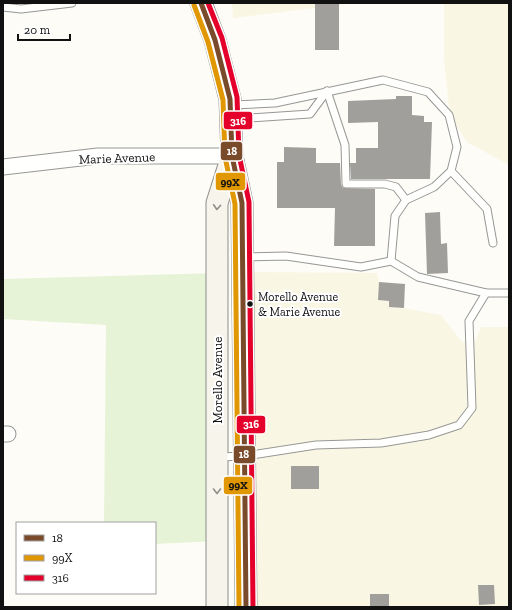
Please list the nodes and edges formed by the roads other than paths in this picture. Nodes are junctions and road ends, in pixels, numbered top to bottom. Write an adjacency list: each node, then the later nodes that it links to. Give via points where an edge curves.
1 (72, 3): 3 (lane, via 21,9)
2 (202, 3): 5 (street, Morello Avenue, via 215,40)
3 (3, 7)
4 (327, 91): 5 (lane); 5 (lane, via 310,114); 8 (lane, via 383,80 428,92 449,115 457,148); 9 (lane, via 346,145 346,184 385,184 396,187)
5 (231, 112): 6 (street, Morello Avenue)
6 (232, 156): 7 (street, Marie Avenue, via 98,156); 11 (street, Morello Avenue, via 242,203); 16 (street, Morello Avenue, one-way to 16, via 217,203)
7 (3, 167)
8 (451, 171): 9 (lane, via 434,187); 10 (lane, via 487,209)
9 (406, 200): 12 (lane, via 395,216)
10 (493, 243)
11 (243, 257): 12 (lane, via 286,256 361,267); 15 (street, Morello Avenue)
12 (392, 262): 13 (lane, via 418,277)
13 (486, 293): 14 (lane); 15 (lane, via 469,321 472,408 459,425 429,435 381,442 316,445)
14 (509, 293)
15 (245, 456): 16 (lane); 18 (street, Morello Avenue)
16 (217, 458): 17 (street, Morello Avenue, one-way to 17)
17 (217, 607)
18 (246, 607)

